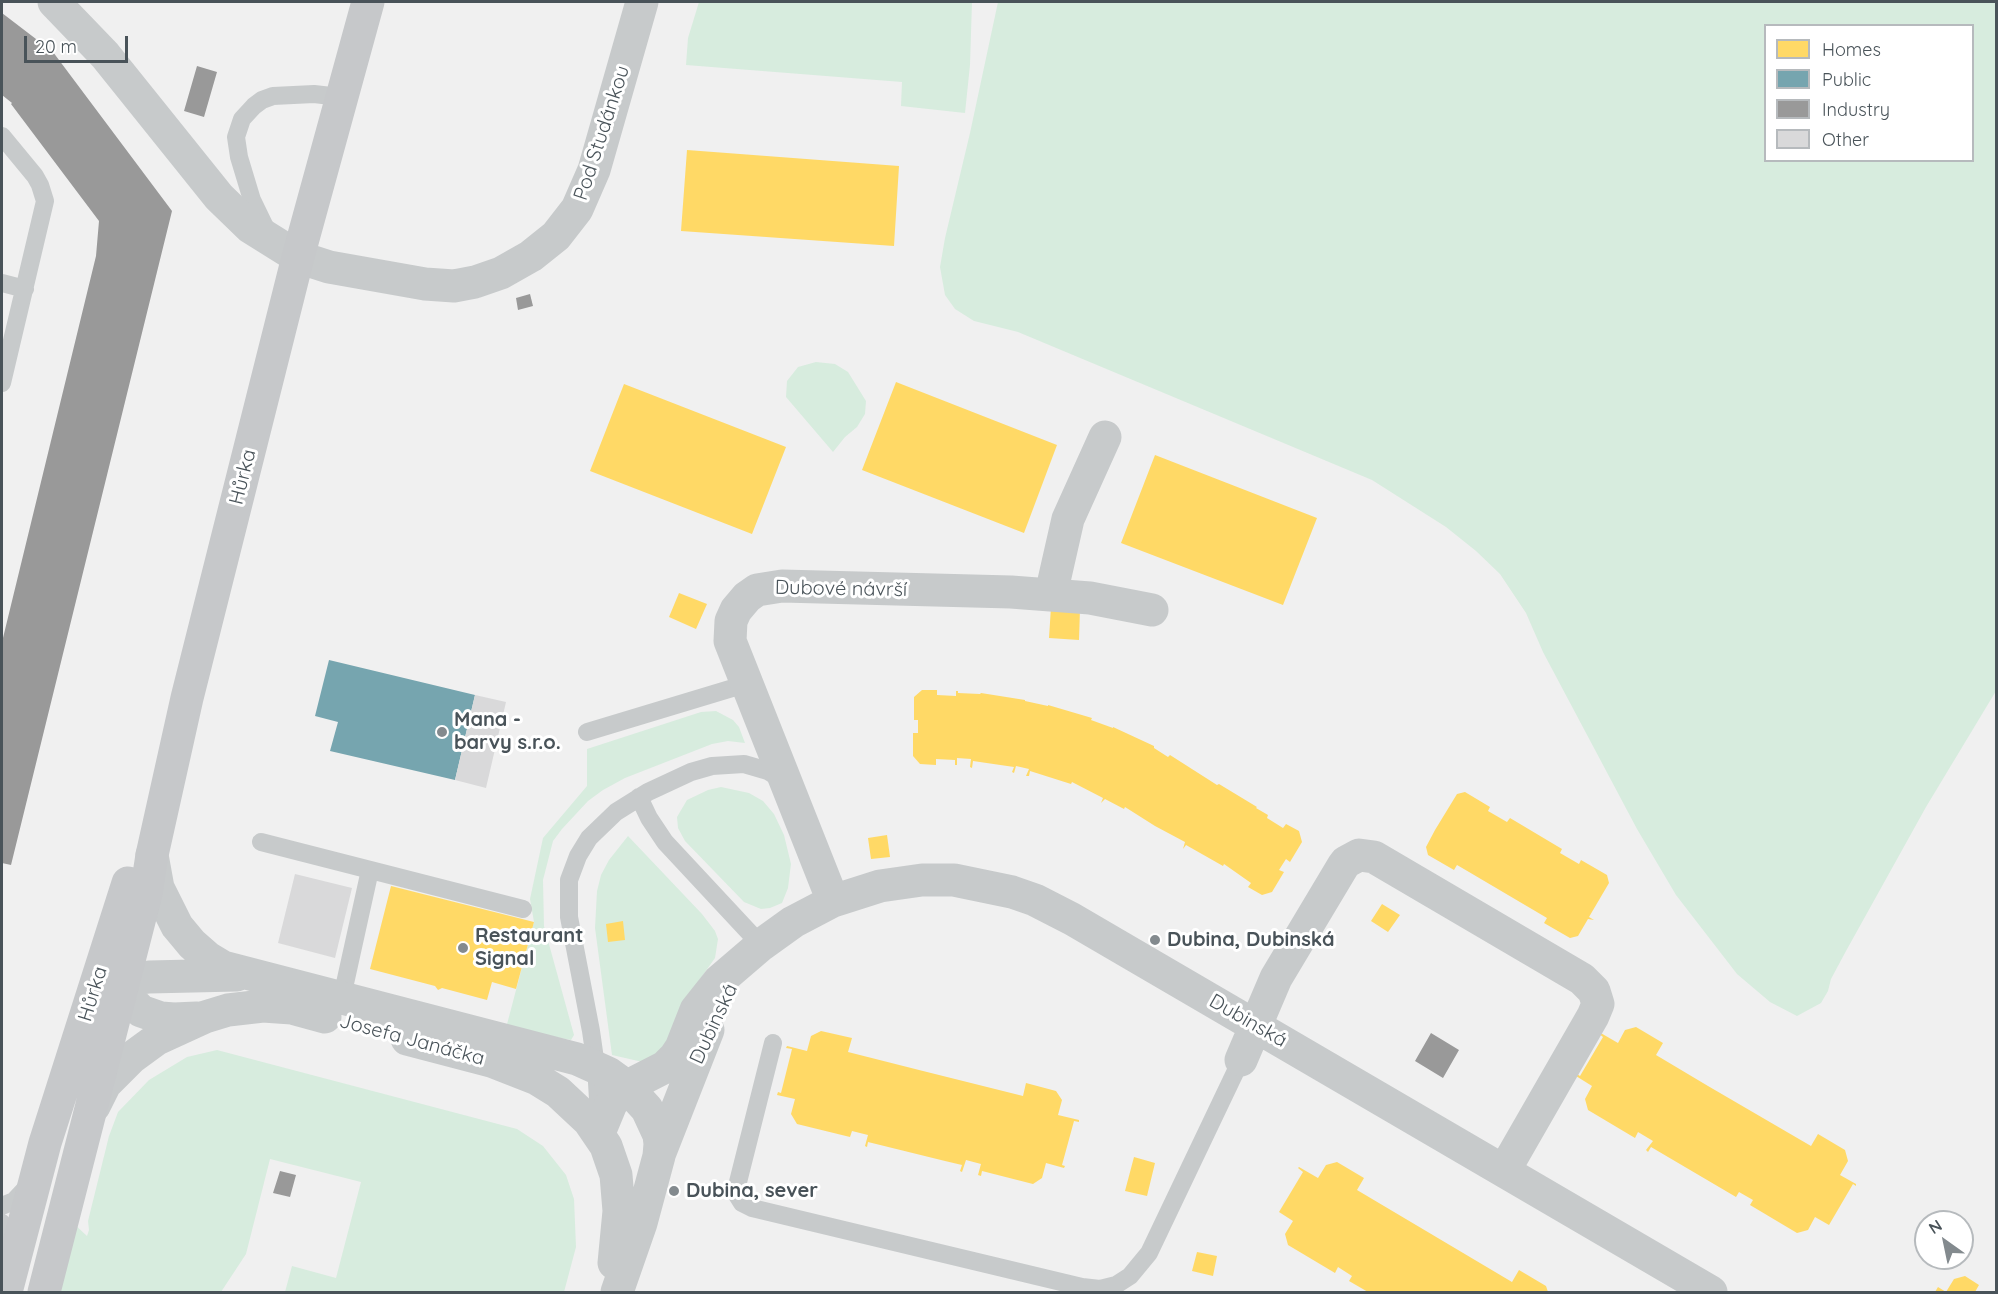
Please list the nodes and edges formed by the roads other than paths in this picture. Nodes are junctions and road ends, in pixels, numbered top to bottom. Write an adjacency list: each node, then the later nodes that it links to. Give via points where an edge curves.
1 (54, 2): 6 (street, via 105,55 219,197 250,227)
2 (368, 2): 4 (main road, Hůrka)
3 (642, 2): 6 (street, Pod Studánkou, via 585,193 556,236 531,255 501,273 454,285 338,269)
4 (340, 97): 6 (main road, Hůrka); 6 (lane, via 273,96 246,113 239,127 237,147 255,208 267,232)
5 (2, 136): 8 (lane, via 35,176 45,201)
6 (287, 250): 14 (main road, Hůrka)
7 (2, 283): 8 (lane)
8 (25, 289): 9 (lane)
9 (2, 383)
10 (1105, 437): 11 (street, via 1068,519)
11 (1051, 594): 12 (street, Dubové návrší); 13 (street, Dubové návrší, via 767,587 747,597 731,621 730,641)
12 (1152, 610)
13 (746, 684): 15 (lane); 16 (street, Dubové návrší)
14 (187, 698): 19 (main road, Hůrka); 22 (main road, Hůrka)
15 (587, 732)
16 (785, 782): 17 (lane, via 758,767 728,764 691,772); 21 (street, Dubové návrší)
17 (639, 797): 24 (lane, via 665,842); 33 (lane, via 589,838 570,880 569,917)
18 (261, 842): 20 (lane)
19 (152, 855): 25 (street, Josefa Janáčka, via 158,888 177,926 208,958); 26 (main road, Hůrka)
20 (370, 870): 23 (lane); 27 (lane)
21 (833, 901): 24 (street, Dubinská); 29 (street, Dubinská, via 880,886 922,880 954,880 1012,892 1072,919)
22 (120, 907): 26 (street, Josefa Janáčka, via 118,944); 30 (main road, Hůrka)
23 (523, 909)
24 (761, 945): 34 (street, Dubinská, via 727,990); 35 (street, Dubinská, via 707,994 675,1057)
25 (251, 975): 26 (street, Josefa Janáčka, via 149,977); 27 (street, Josefa Janáčka)
26 (123, 984): 28 (street, Josefa Janáčka, via 125,993 141,1011 174,1019); 30 (street, Josefa Janáčka, via 102,997); 36 (main road, Hůrka)
27 (340, 1009): 28 (street, Josefa Janáčka, via 242,1007); 33 (street, Josefa Janáčka); 37 (street, Josefa Janáčka, via 537,1079 558,1092)
28 (204, 1017): 36 (street, Josefa Janáčka, via 157,1039 131,1058 105,1084)
29 (1256, 1025): 32 (street); 40 (street, Dubinská); 40 (street, via 1276,978 1343,866 1359,855 1374,856 1582,979 1594,991 1596,1010)
30 (81, 1030): 39 (main road, Hůrka)
31 (773, 1043): 32 (lane, via 737,1185 742,1203 1100,1289 1130,1276 1149,1253)
32 (1241, 1060)
33 (596, 1066): 35 (street, Josefa Janáčka); 37 (lane)
34 (691, 1075): 35 (street, Dubinská, via 676,1091); 38 (street, Dubinská)
35 (636, 1098): 37 (street); 38 (street, via 658,1135)
36 (90, 1116): 41 (main road, Hůrka)
37 (599, 1133): 48 (street, Josefa Janáčka, via 612,1160 619,1191)
38 (659, 1156): 49 (street)
39 (38, 1170): 42 (lane, via 20,1195); 43 (main road, Hůrka)
40 (1504, 1171): 44 (street, Dubinská)
41 (72, 1184): 43 (lane, via 56,1213); 47 (main road, Hůrka)
42 (2, 1206)
43 (7, 1245): 45 (main road, Hůrka); 46 (lane, via 23,1278)
44 (1703, 1290)
45 (6, 1293)
46 (20, 1293)
47 (44, 1293)
48 (609, 1293)
49 (617, 1293)

